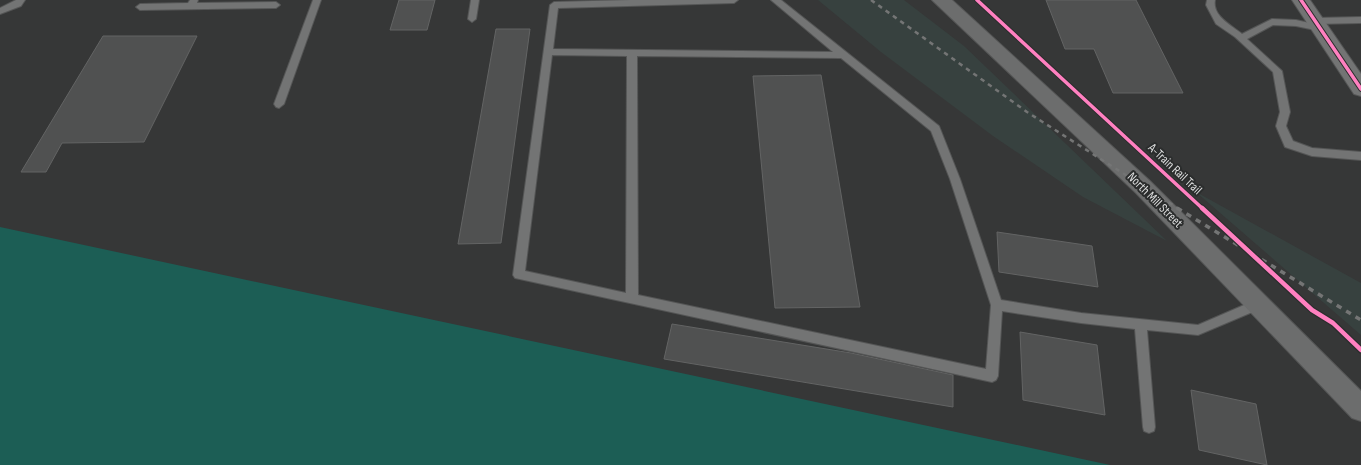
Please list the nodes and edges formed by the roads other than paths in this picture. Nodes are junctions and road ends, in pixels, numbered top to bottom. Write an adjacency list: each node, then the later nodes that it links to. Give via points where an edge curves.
1 (21, 0): 12 (lane, via 18,4)
2 (317, 0): 21 (lane)
3 (475, 0): 13 (lane)
4 (734, 0): 17 (lane, via 554,4)
5 (775, 0): 19 (lane)
6 (941, 0): 24 (main road, North Mill Street, via 1143,187)
7 (1211, 0): 16 (lane, via 1210,5 1219,22)
8 (1301, 0): 15 (street)
9 (192, 3): 10 (lane); 11 (lane)
10 (276, 5)
11 (140, 7)
12 (0, 11)
13 (472, 19)
14 (1361, 20): 15 (lane)
15 (1317, 24): 16 (lane, via 1272,22); 20 (street)
16 (1241, 38): 22 (lane, via 1277,71 1285,112 1281,126 1289,144 1312,152)
17 (548, 52): 18 (lane); 23 (lane, via 519,275)
18 (632, 52): 19 (lane); 23 (lane)
19 (842, 55): 25 (lane, via 935,129 955,179)
20 (1361, 89)
21 (278, 104)
22 (1361, 156)
23 (632, 299): 25 (lane, via 992,376)
24 (1258, 304): 26 (lane, via 1198,330); 27 (main road, North Mill Street)
25 (997, 305): 26 (lane)
26 (1141, 324): 28 (lane)
27 (1361, 409)
28 (1149, 426)

